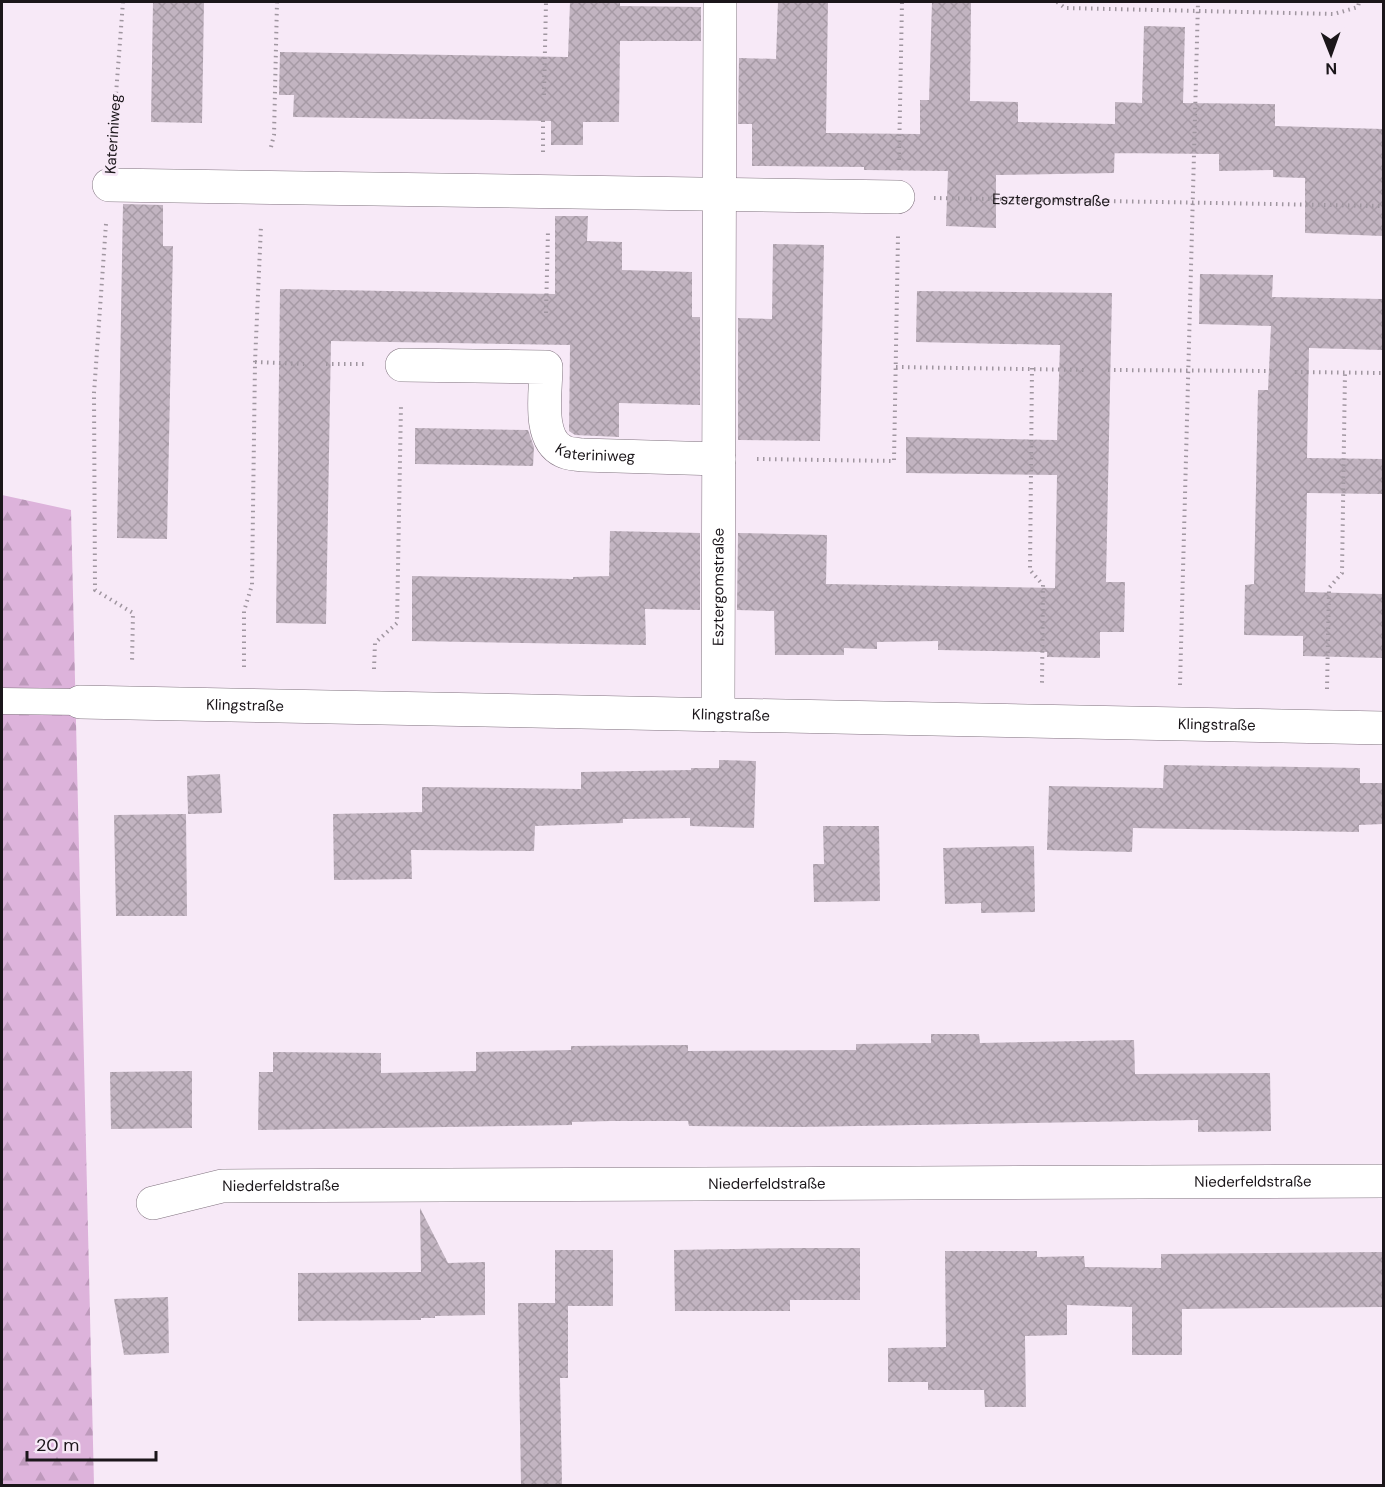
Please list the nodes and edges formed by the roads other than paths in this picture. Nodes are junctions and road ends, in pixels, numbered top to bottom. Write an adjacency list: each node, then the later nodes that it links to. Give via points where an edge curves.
1 (720, 2): 3 (street, Esztergomstraße)
2 (109, 184): 3 (street, Kateriniweg)
3 (719, 193): 4 (street); 6 (street, Esztergomstraße)
4 (898, 197)
5 (402, 365): 6 (street, Kateriniweg, via 546,367 547,429 551,441 563,451 582,455)
6 (719, 459): 9 (street, Esztergomstraße)
7 (2, 701): 8 (lane)
8 (80, 702): 9 (street, Klingstraße)
9 (718, 715): 10 (street, Klingstraße)
10 (1383, 728)
11 (1383, 1181): 12 (street, Niederfeldstraße, via 222,1186)
12 (153, 1203)

